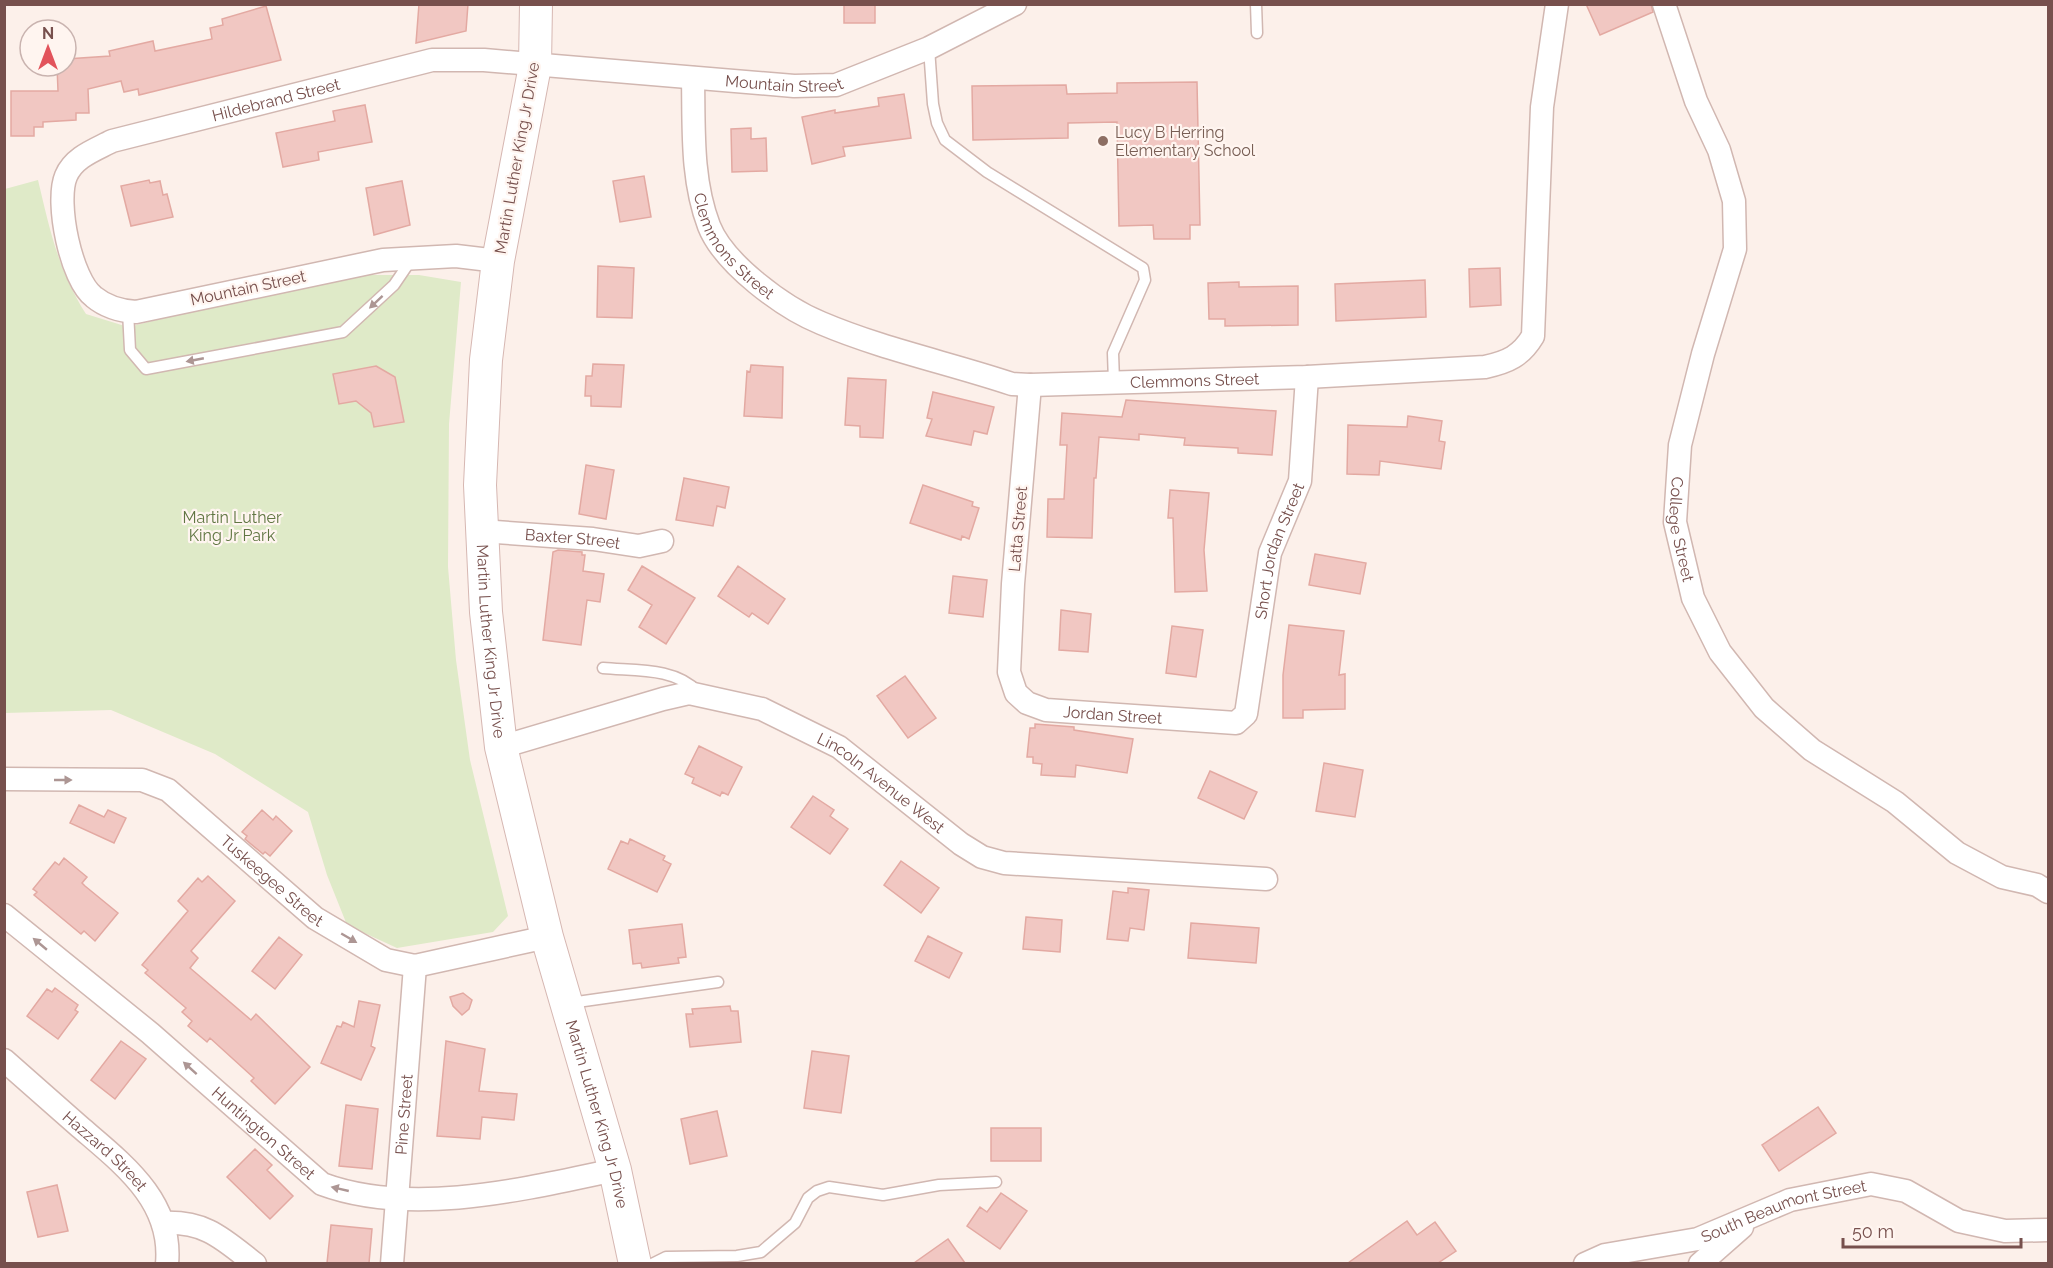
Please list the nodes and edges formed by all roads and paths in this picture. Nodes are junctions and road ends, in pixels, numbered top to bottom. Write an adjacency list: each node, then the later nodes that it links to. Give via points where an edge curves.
1 (536, 4): 8 (main road, Martin Luther King Jr Drive)
2 (1015, 4): 7 (street, Mountain Street)
3 (1256, 4): 6 (lane)
4 (1557, 4): 14 (street, Clemmons Street, via 1542,107 1533,336 1524,350 1506,363 1485,367)
5 (1664, 4): 26 (street, College Street, via 1734,201 1735,249 1680,445 1675,522 1693,598 1720,652 1764,708 1812,750 1895,802 1957,853 2002,877 2037,885)
6 (1257, 33)
7 (929, 48): 9 (street, Mountain Street, via 836,85 794,86); 15 (lane, via 933,104 945,140 987,172 1143,268 1145,280 1113,353)
8 (535, 66): 9 (street, Mountain Street); 10 (street, Hildebrand Street, via 484,60 432,60 112,141 81,157 66,176); 12 (main road, Martin Luther King Jr Drive)
9 (693, 78): 16 (street, Clemmons Street, via 699,195 710,229 728,255 752,278 776,298 820,323 1012,384)
10 (63, 212): 13 (street, Mountain Street, via 71,258 92,297)
11 (413, 257): 12 (street, Mountain Street, via 456,256); 13 (street, Mountain Street); 13 (lane, one-way to 13, via 394,285 344,332 146,369 130,350)
12 (498, 261): 17 (main road, Martin Luther King Jr Drive, via 486,360)
13 (128, 311)
14 (1307, 377): 15 (street, Clemmons Street); 22 (street, Short Jordan Street, via 1300,482 1270,553 1246,714)
15 (1114, 382): 16 (street, Clemmons Street)
16 (1030, 385): 20 (street, Latta Street)
17 (481, 531): 18 (street, Baxter Street, via 593,538 639,546); 23 (main road, Martin Luther King Jr Drive)
18 (662, 540)
19 (603, 668): 21 (lane, via 661,673 691,685)
20 (1009, 672): 22 (street, Jordan Street, via 1016,693 1046,710)
21 (700, 695): 23 (street, Lincoln Avenue West, via 689,693 663,699); 25 (street, Lincoln Avenue West, via 762,709 839,747 982,857 1004,863)
22 (1236, 723)
23 (501, 747): 28 (main road, Martin Luther King Jr Drive)
24 (4, 779): 29 (street, Tuskeegee Street, one-way to 29, via 142,780 168,790 315,918 386,960)
25 (1266, 879)
26 (2049, 892)
27 (4, 915): 35 (street, Huntington Street, one-way to 27, via 322,1184 150,1033)
28 (547, 938): 29 (street, Tuskeegee Street); 31 (main road, Martin Luther King Jr Drive)
29 (415, 966): 35 (street, Pine Street)
30 (717, 982): 31 (lane)
31 (567, 1003): 33 (main road, Martin Luther King Jr Drive)
32 (4, 1060): 37 (street, Hazzard Street, via 135,1175)
33 (615, 1170): 35 (street, Huntington Street, via 532,1188 445,1198); 42 (main road, Martin Luther King Jr Drive)
34 (996, 1182): 43 (lane, via 939,1185 883,1195 830,1187 808,1198 795,1223 761,1252 666,1257)
35 (398, 1198): 41 (street, Pine Street)
36 (1758, 1213): 38 (street, South Beaumont Street, via 1790,1200 1871,1184 1906,1191 1959,1221 2005,1231); 44 (street, South Beaumont Street, via 1698,1239 1605,1255); 45 (street)
37 (163, 1223): 39 (street, Hazzard Street, via 169,1248); 40 (street, via 193,1224 211,1230)
38 (2049, 1230)
39 (167, 1263)
40 (255, 1263)
41 (392, 1263)
42 (635, 1263)
43 (652, 1263)
44 (1585, 1263)
45 (1700, 1263)

